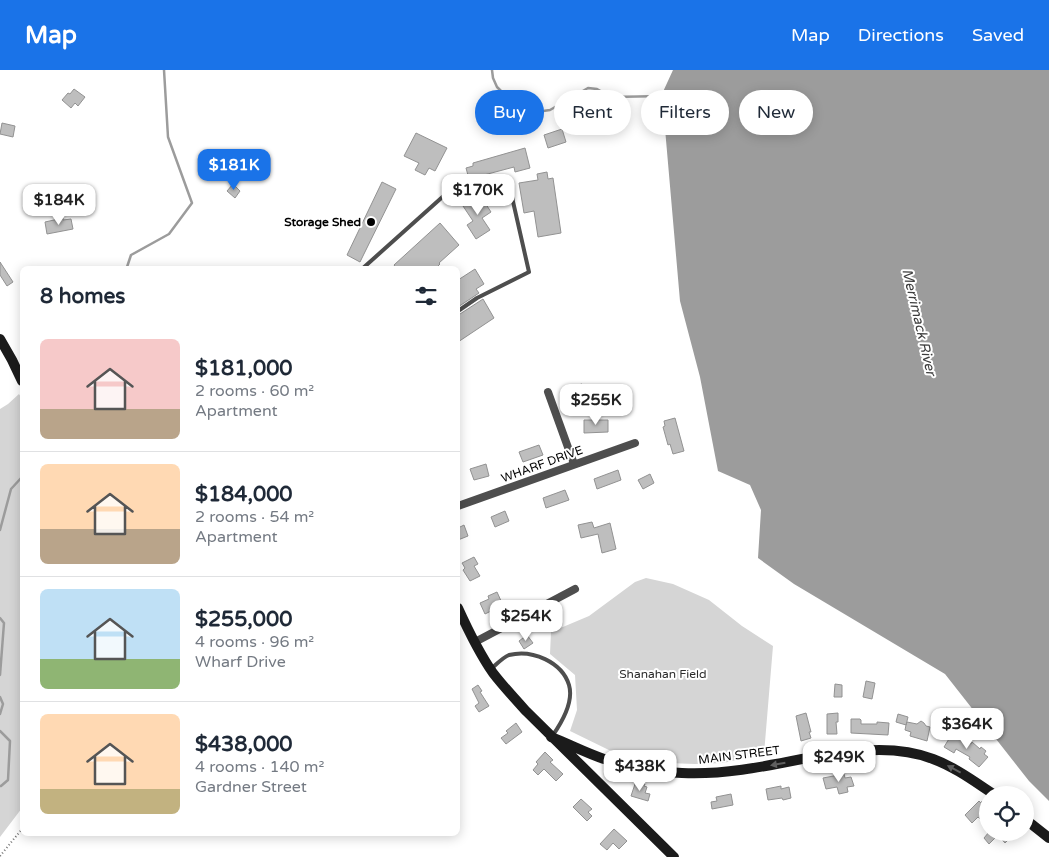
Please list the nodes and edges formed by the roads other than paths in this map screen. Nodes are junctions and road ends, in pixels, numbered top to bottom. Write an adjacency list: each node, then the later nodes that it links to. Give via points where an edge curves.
1 (365, 266): 2 (lane, via 448,192 509,184 529,272)
2 (460, 310)
3 (0, 339): 4 (street)
4 (20, 377)
5 (548, 392): 7 (street)
6 (634, 443): 7 (street, WHARF DRIVE)
7 (574, 464): 8 (street, WHARF DRIVE)
8 (460, 505)
9 (575, 589): 11 (street)
10 (460, 612): 11 (street, MAIN STREET)
11 (475, 642): 12 (street, MAIN STREET)
12 (491, 670): 13 (street, MAIN STREET); 13 (lane, via 500,660 522,654 536,655 556,666 570,686 570,700 561,724)
13 (552, 736): 14 (street, MAIN STREET, one-way to 13, via 933,759 899,752 853,751 731,771 681,773 603,758); 17 (street)
14 (981, 786)
15 (1034, 826): 16 (street)
16 (1049, 838)
17 (674, 857)

